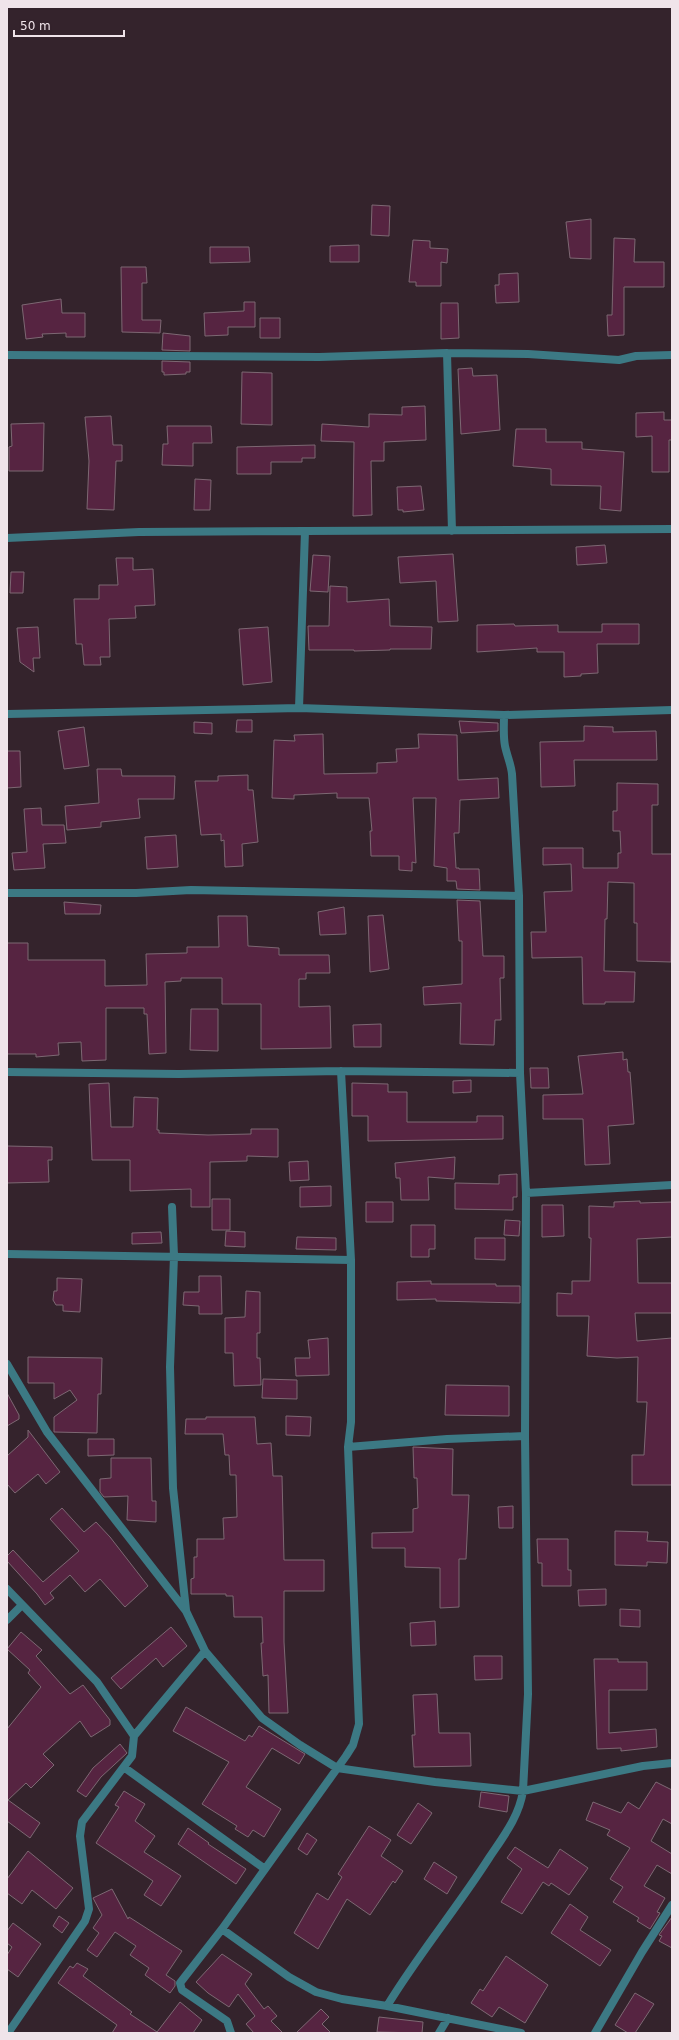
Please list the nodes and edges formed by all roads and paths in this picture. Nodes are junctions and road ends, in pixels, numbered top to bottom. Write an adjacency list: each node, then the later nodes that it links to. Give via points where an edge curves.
1 (447, 353): 2 (street, via 319,357); 3 (street, via 528,354 619,360 636,356); 6 (street)
2 (7, 355)
3 (672, 355)
4 (672, 529): 6 (street)
5 (305, 531): 6 (street); 7 (street, via 139,532); 8 (street)
6 (452, 531)
7 (7, 538)
8 (299, 708): 10 (street); 11 (street)
9 (672, 710): 11 (street)
10 (7, 714)
11 (504, 715): 13 (street, via 506,747 511,760)
12 (7, 893): 13 (street, via 136,893 198,890)
13 (519, 896): 16 (street)
14 (341, 1071): 15 (street, via 179,1074); 16 (street); 22 (street)
15 (7, 1072)
16 (520, 1073): 18 (street)
17 (672, 1185): 18 (street)
18 (526, 1193): 24 (street)
19 (172, 1207): 21 (street)
20 (7, 1254): 21 (street)
21 (174, 1256): 22 (street); 28 (street, via 170,1367 173,1488)
22 (351, 1260): 25 (street, via 351,1422)
23 (7, 1364): 28 (street, via 47,1432)
24 (525, 1436): 25 (street); 35 (street, via 528,1694)
25 (348, 1447): 34 (street, via 359,1724 353,1745)
26 (7, 1589): 27 (street)
27 (21, 1606): 29 (street); 31 (street, via 97,1682)
28 (186, 1611): 30 (street)
29 (7, 1620)
30 (204, 1651): 31 (street); 34 (street, via 262,1718)
31 (134, 1736): 33 (street, via 132,1756)
32 (672, 1763): 35 (street, via 643,1766)
33 (125, 1768): 36 (street); 41 (street, via 82,1822 80,1836 89,1909 85,1921)
34 (337, 1768): 35 (street); 36 (street)
35 (523, 1791): 39 (street, via 521,1805 501,1840)
36 (264, 1869): 38 (street)
37 (672, 1905): 45 (street)
38 (222, 1929): 39 (street, via 289,1977 316,1992); 42 (street, via 180,1983 182,1990 227,2021)
39 (387, 2006): 40 (street)
40 (448, 2018): 43 (street); 44 (street)
41 (8, 2033)
42 (231, 2033)
43 (439, 2033)
44 (521, 2033)
45 (595, 2033)

